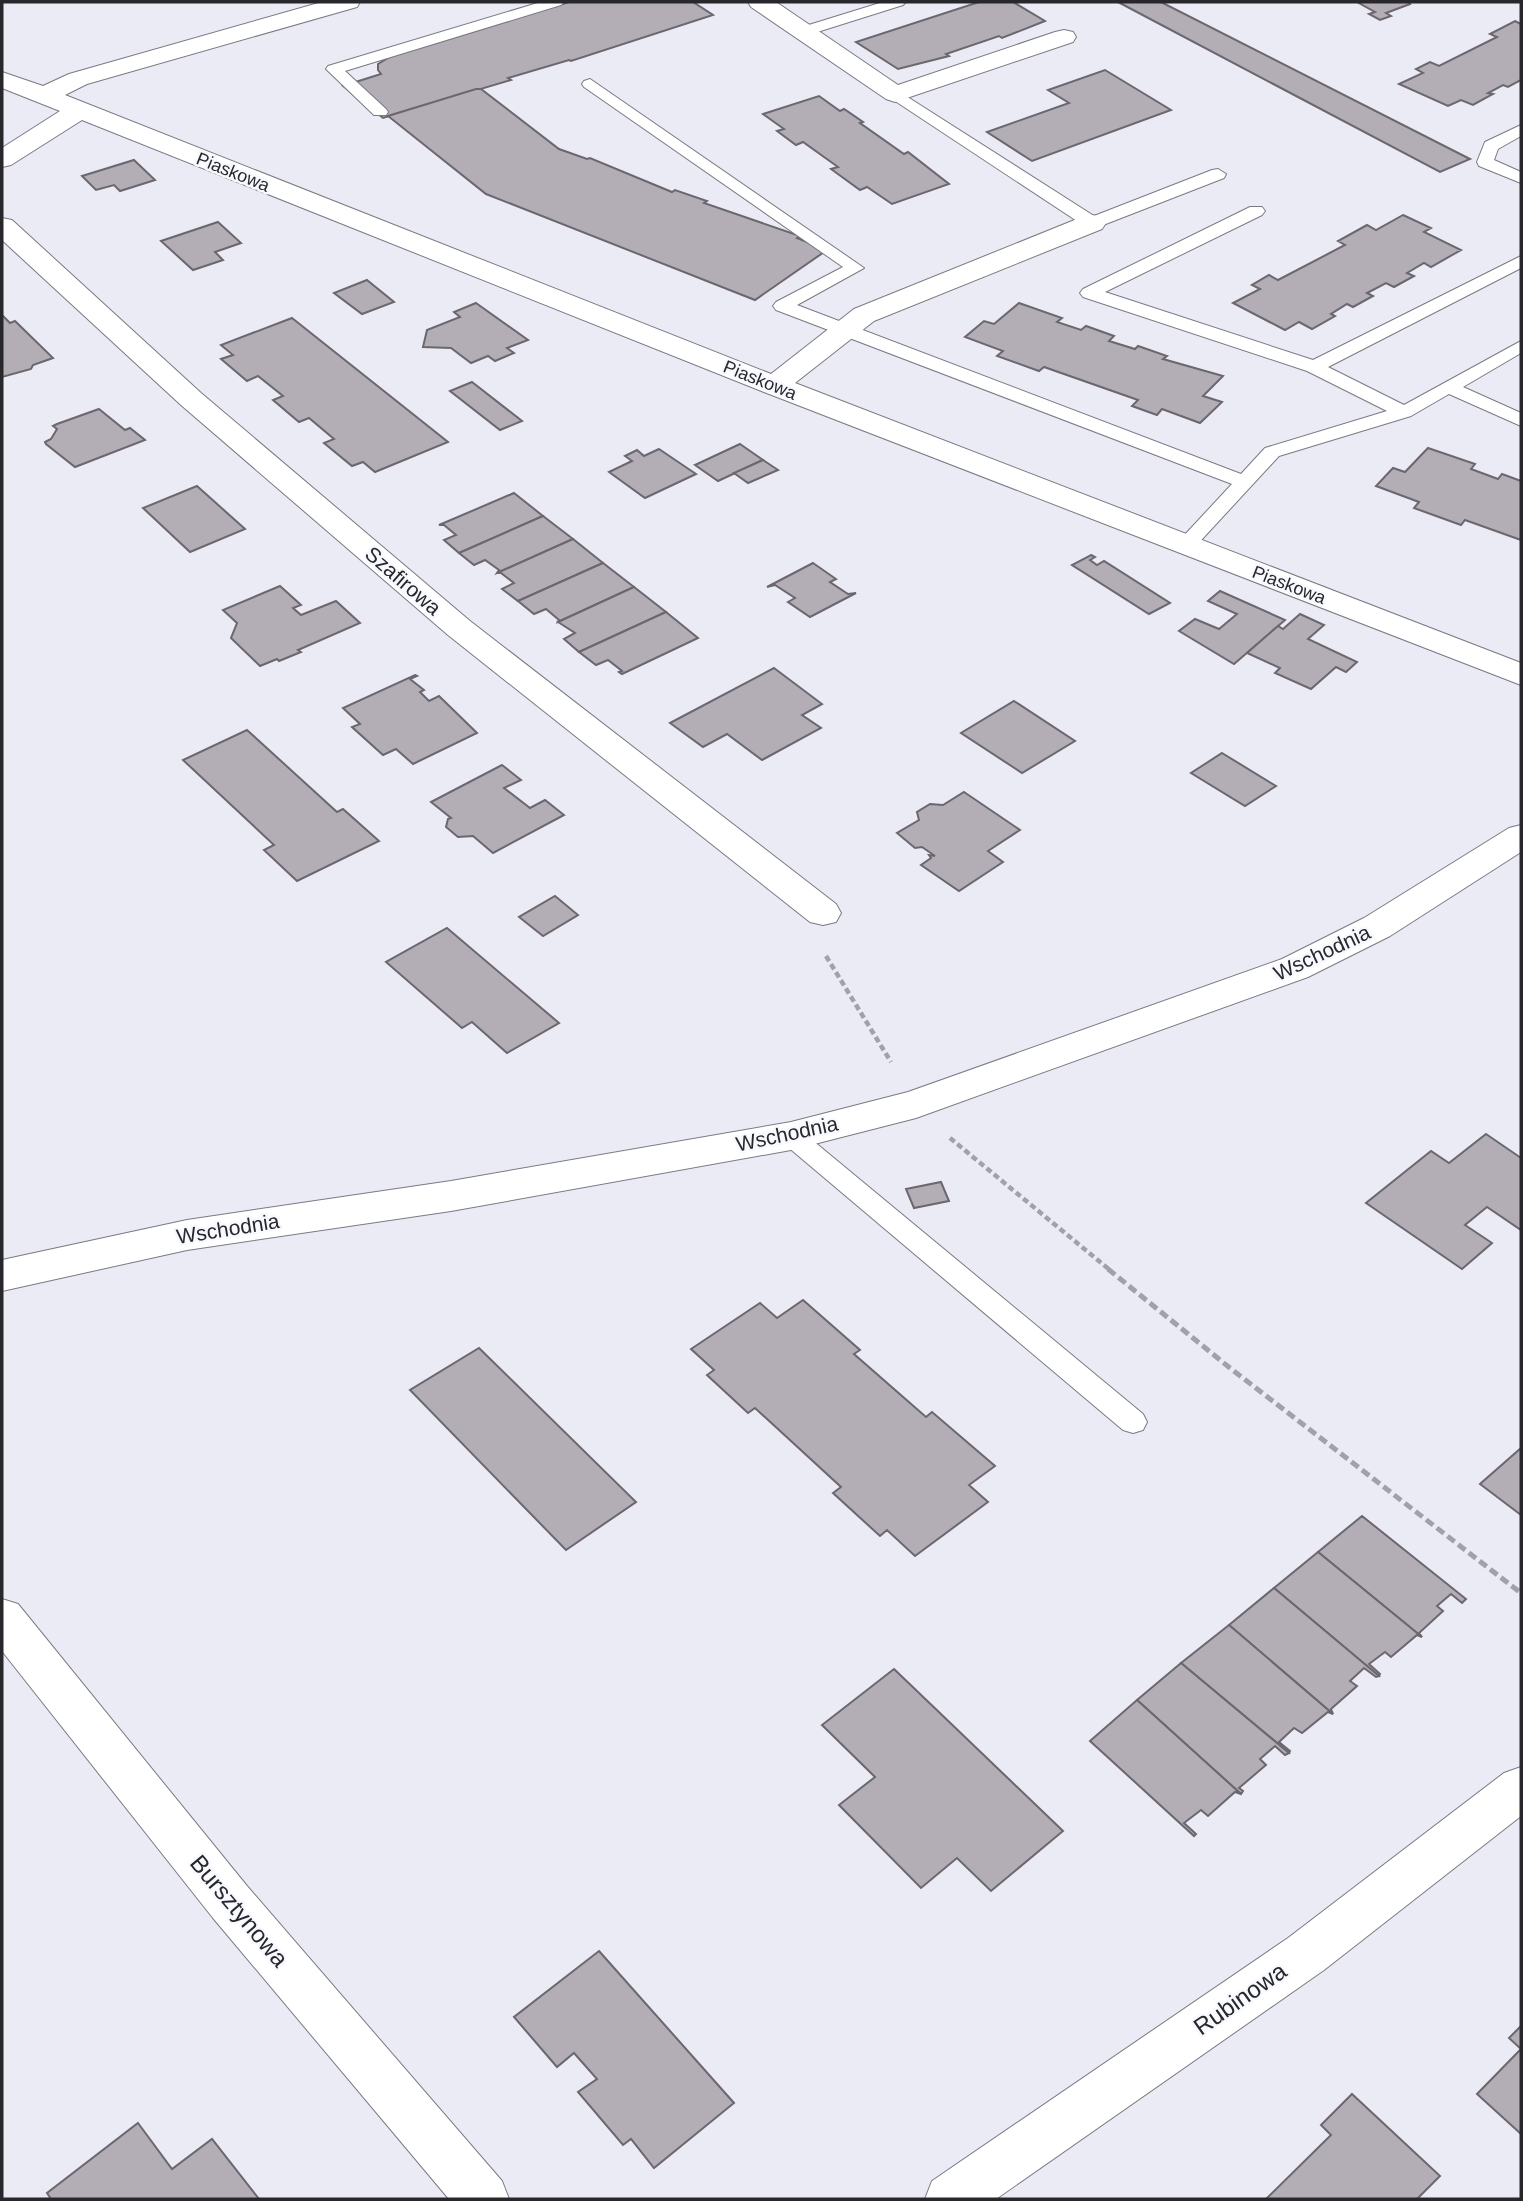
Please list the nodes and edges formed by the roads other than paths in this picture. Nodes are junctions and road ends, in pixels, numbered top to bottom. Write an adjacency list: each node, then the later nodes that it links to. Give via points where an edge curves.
1 (348, 2): 12 (street, via 78,79)
2 (486, 2): 6 (lane)
3 (556, 2): 6 (lane)
4 (760, 2): 7 (street)
5 (898, 2): 7 (lane)
6 (506, 17): 14 (lane, via 334,69)
7 (805, 31): 11 (street)
8 (1064, 37): 11 (street)
9 (2, 79): 12 (street, Piaskowa)
10 (590, 84): 23 (lane, via 855,268 782,306)
11 (895, 94): 20 (lane)
12 (43, 96): 13 (street, Piaskowa)
13 (78, 111): 16 (street); 26 (street, Piaskowa)
14 (380, 112)
15 (1521, 130): 18 (lane, via 1491,146 1485,162)
16 (2, 159)
17 (1218, 174): 20 (lane)
18 (1521, 178)
19 (1256, 211): 25 (lane, via 1089,293)
20 (1091, 223): 23 (street, via 864,315)
21 (2, 226): 34 (street, Szafirowa, via 191,399 459,628)
22 (1521, 261): 25 (lane)
23 (842, 330): 26 (street); 30 (lane)
24 (1521, 346): 27 (lane)
25 (1314, 367): 28 (lane)
26 (774, 386): 31 (street, Piaskowa)
27 (1448, 387): 28 (lane); 29 (lane)
28 (1404, 412): 30 (lane, via 1272,452)
29 (1521, 420)
30 (1246, 483): 31 (lane)
31 (1186, 545): 32 (street, Piaskowa)
32 (1521, 675)
33 (1521, 836): 35 (street, Wschodnia, via 1377,928 1295,968 916,1104)
34 (824, 913)
35 (791, 1136): 36 (street, Wschodnia, via 451,1196 187,1235); 37 (lane)
36 (2, 1276)
37 (1133, 1422)
38 (2, 1618): 40 (street, Bursztynowa, via 230,1902)
39 (1521, 1788): 41 (street, Rubinowa, via 1306,1954)
40 (483, 2199)
41 (951, 2199)

